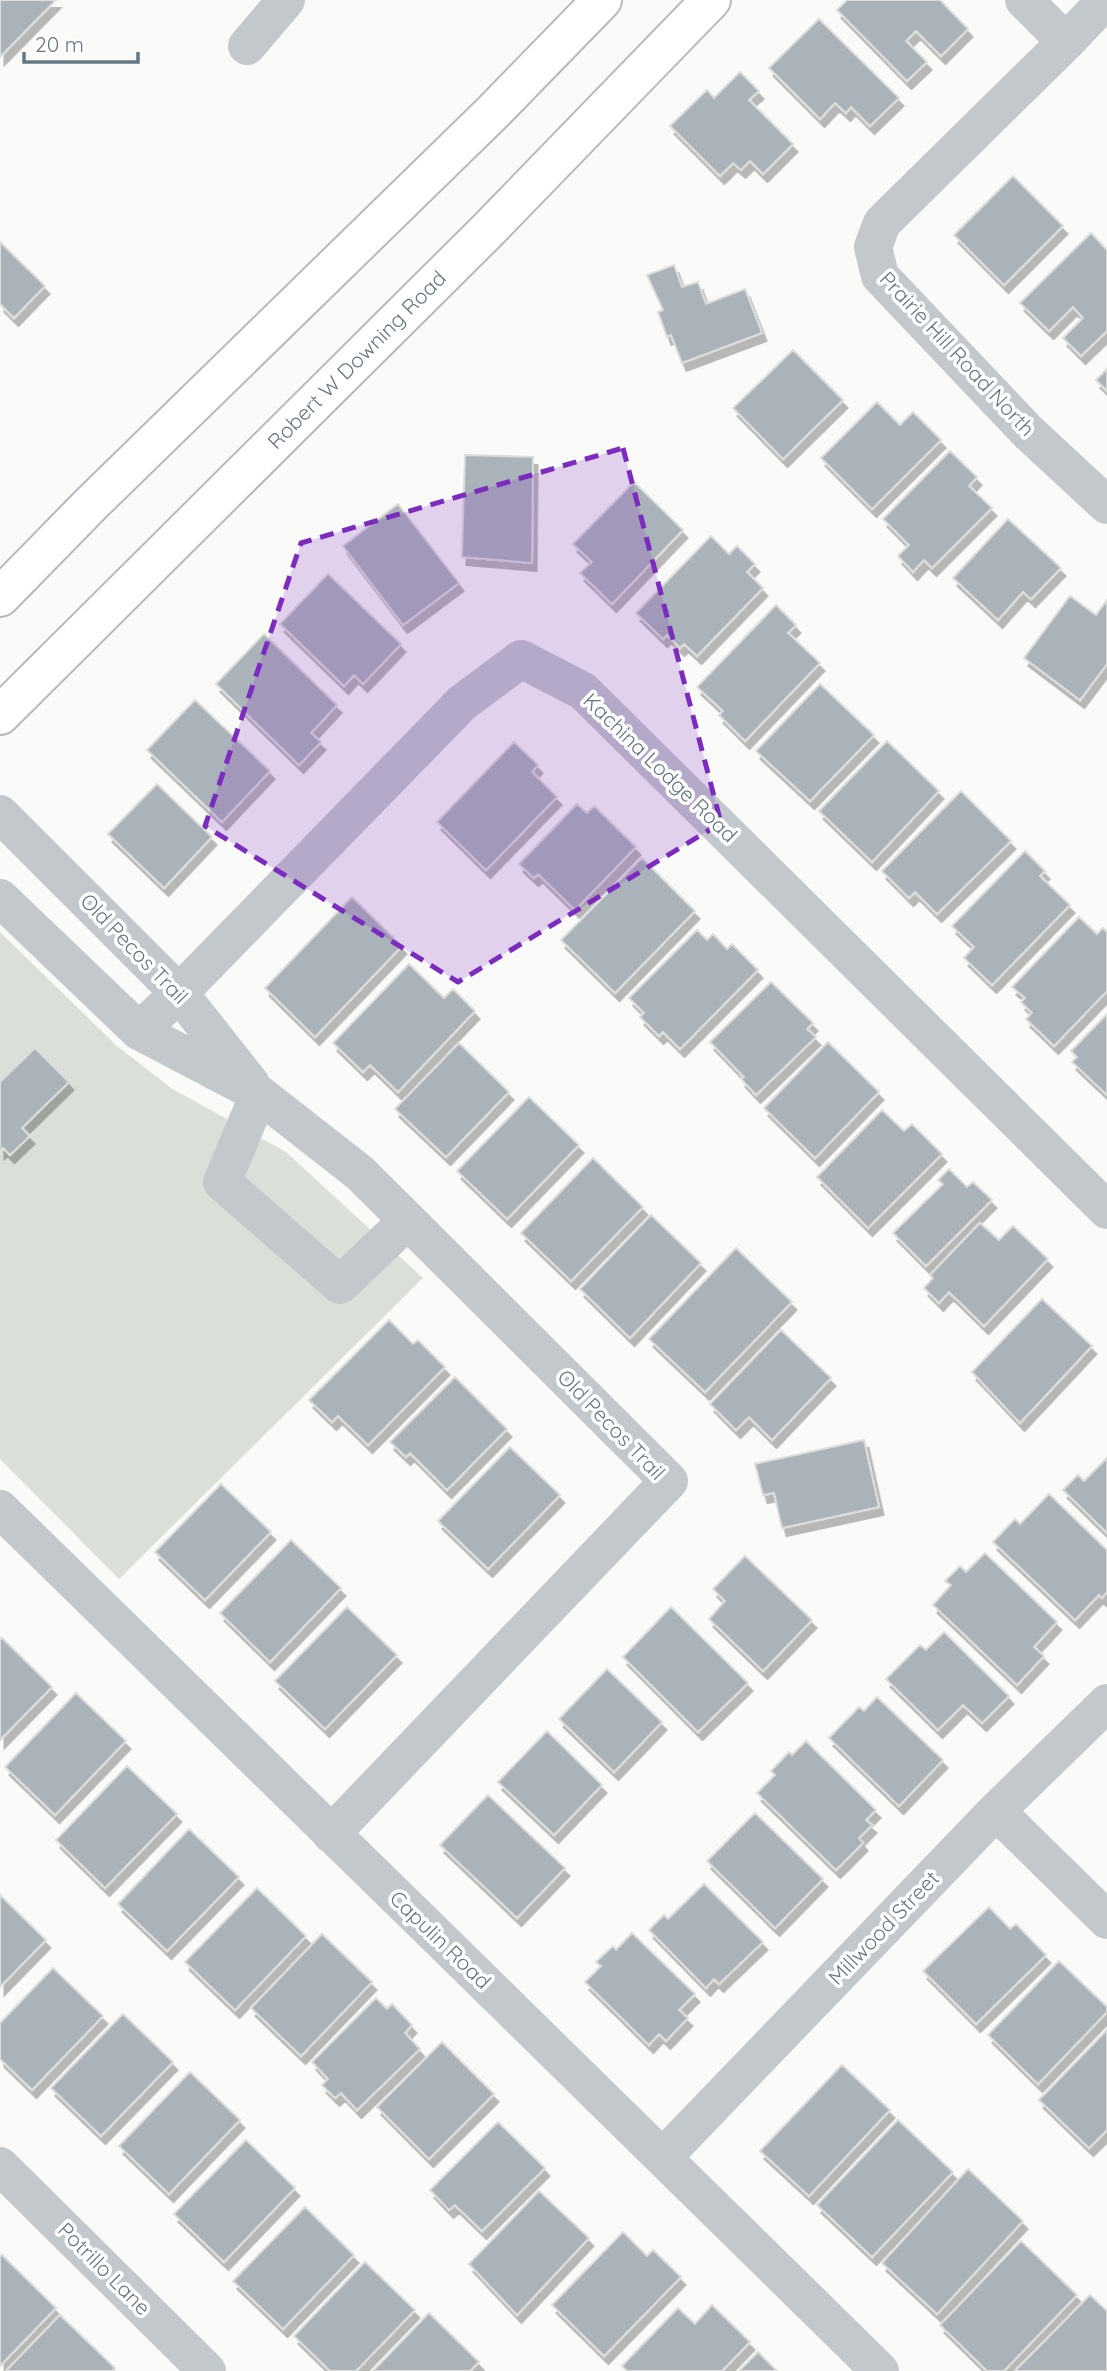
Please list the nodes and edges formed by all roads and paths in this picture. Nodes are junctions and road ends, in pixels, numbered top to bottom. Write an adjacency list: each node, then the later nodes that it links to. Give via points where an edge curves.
1 (286, 0): 7 (street)
2 (602, 0): 9 (main road)
3 (711, 0): 10 (main road, Robert W Downing Road, via 479,239)
4 (1024, 0): 6 (street)
5 (1106, 0): 6 (street, Prairie Hill Road North)
6 (1066, 42): 8 (street, Prairie Hill Road North, via 882,223 873,247 880,276 1028,432)
7 (247, 46)
8 (1107, 505)
9 (0, 597)
10 (0, 715)
11 (0, 814): 13 (street, Old Pecos Trail)
12 (0, 898): 14 (street, Old Pecos Trail)
13 (179, 993): 14 (street, Kachina Lodge Road); 15 (street, Old Pecos Trail); 16 (street, Kachina Lodge Road, via 462,703 521,659 583,691)
14 (139, 1031): 15 (street, Old Pecos Trail)
15 (259, 1094): 17 (street, Old Pecos Trail, via 360,1173); 17 (street, via 222,1182 340,1285)
16 (1107, 1210)
17 (407, 1220): 21 (street, Old Pecos Trail, via 669,1481)
18 (0, 1509): 21 (street, Capulin Road)
19 (1107, 1703): 20 (street, Millwood Street)
20 (996, 1811): 22 (street); 23 (street, Millwood Street)
21 (331, 1835): 23 (street, Capulin Road)
22 (1107, 1920)
23 (664, 2157): 26 (street, Capulin Road)
24 (0, 2166): 25 (street, Potrillo Lane)
25 (207, 2371)
26 (880, 2371)

